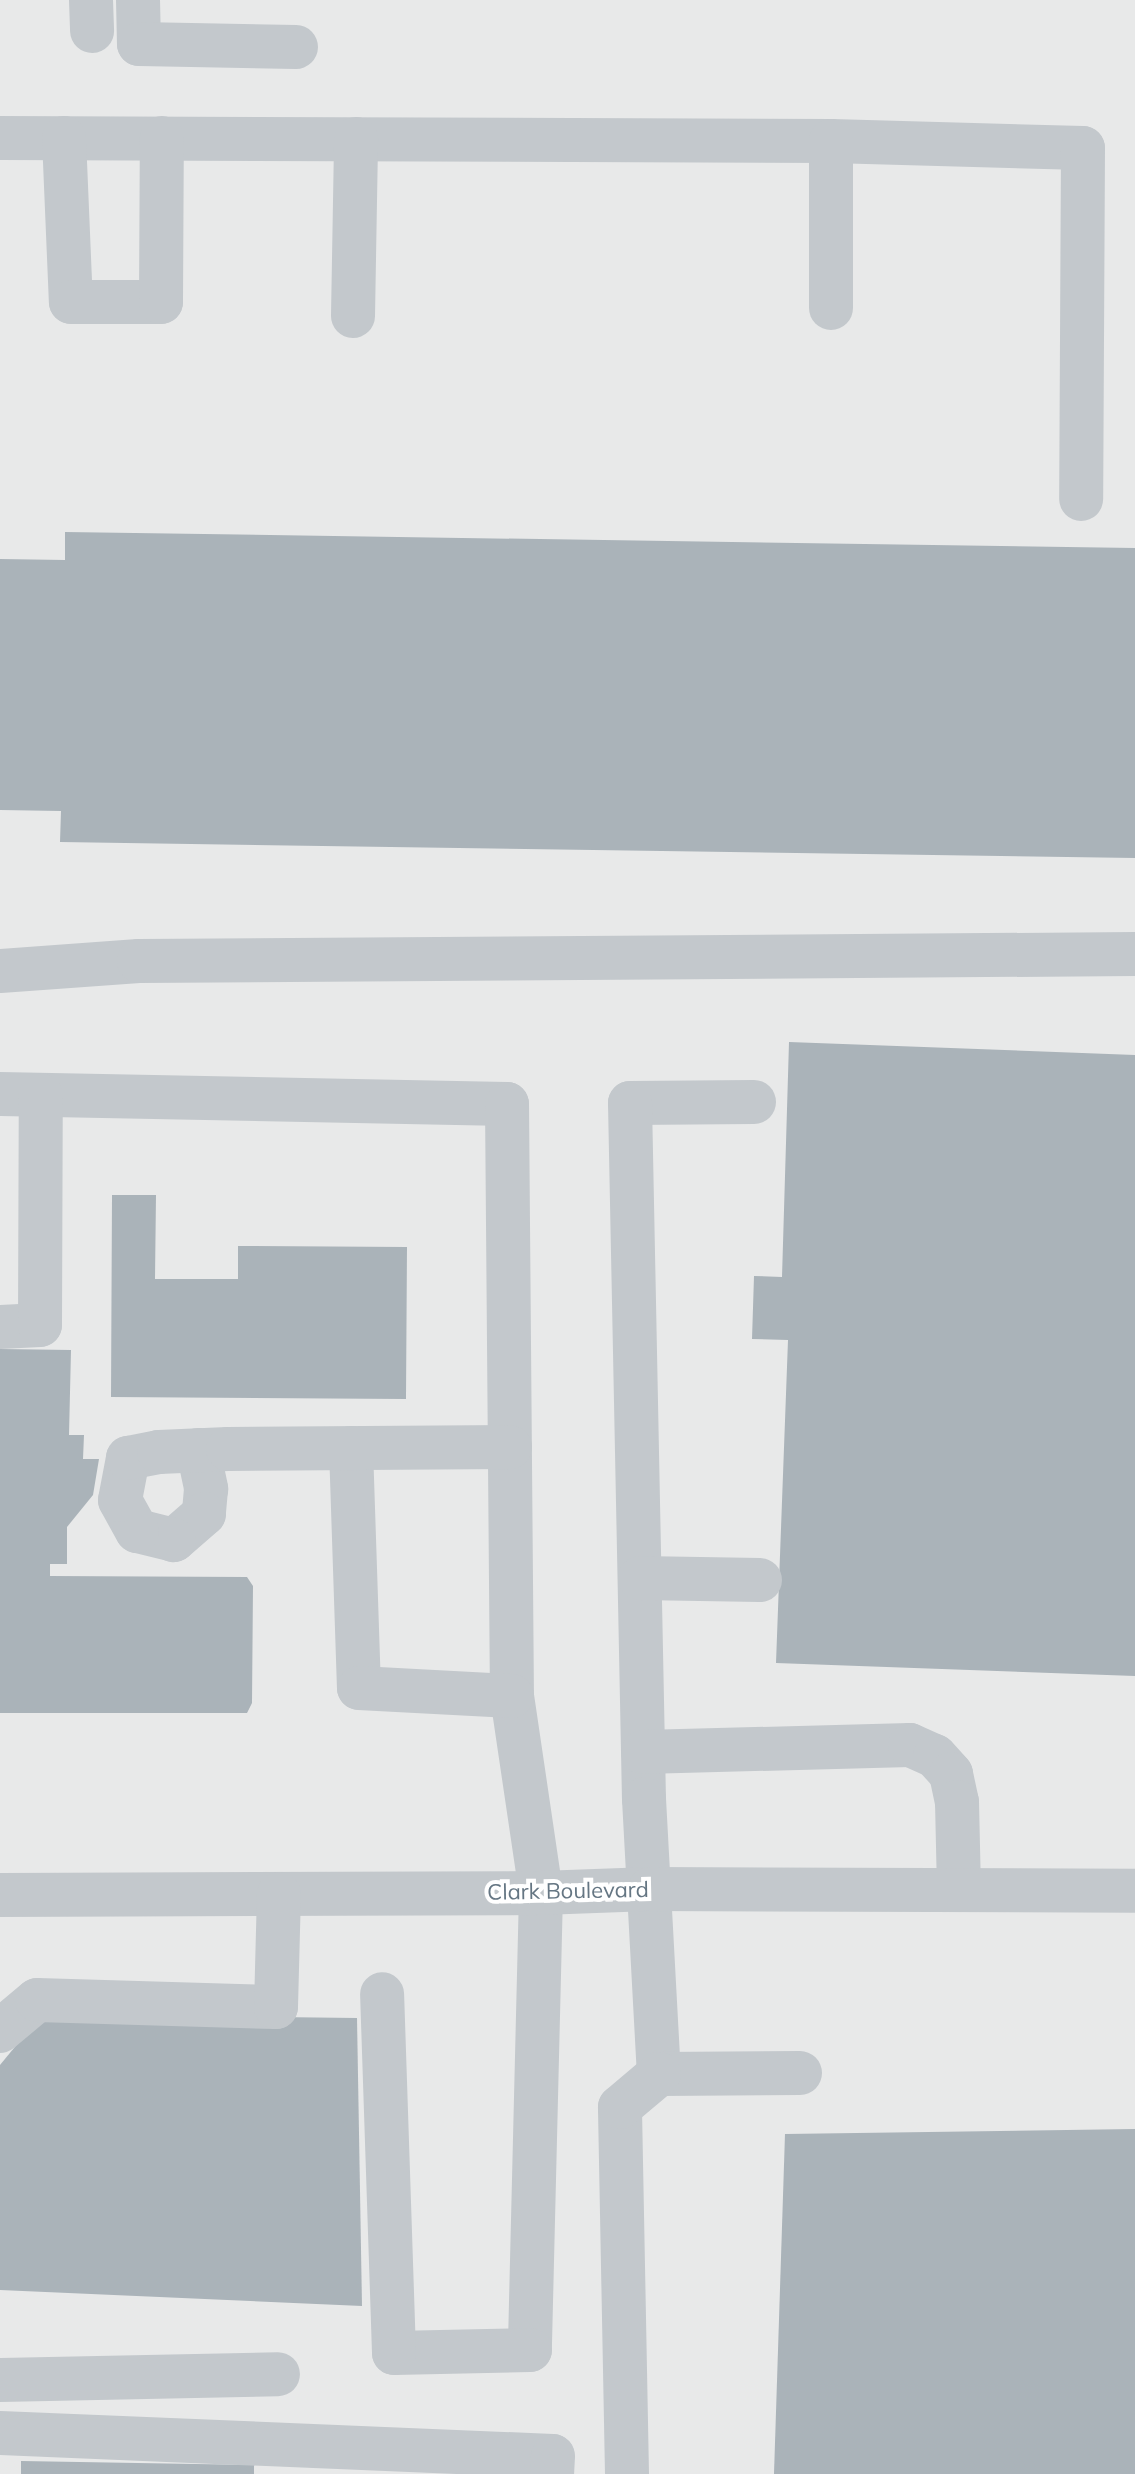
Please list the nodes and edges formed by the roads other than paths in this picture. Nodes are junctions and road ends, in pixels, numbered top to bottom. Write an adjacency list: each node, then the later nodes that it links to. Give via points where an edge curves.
1 (138, 0): 2 (street, via 139,44)
2 (296, 47)
3 (0, 138): 4 (street)
4 (64, 138): 5 (street); 5 (street, via 71,302 161,302)
5 (162, 138): 6 (street)
6 (356, 139): 7 (street); 9 (street)
7 (831, 141): 8 (street); 10 (street, via 1083,148)
8 (831, 308)
9 (353, 316)
10 (1081, 499)
11 (1135, 954): 12 (street, via 139,961)
12 (0, 971)
13 (21, 1095): 15 (street, via 40,1325); 16 (street, via 507,1104)
14 (754, 1102): 19 (street, via 630,1103)
15 (0, 1327)
16 (510, 1447): 17 (street); 21 (street)
17 (351, 1448): 18 (street); 21 (street, via 359,1688)
18 (198, 1450)
19 (640, 1578): 20 (street); 22 (street)
20 (760, 1580)
21 (512, 1696): 26 (street)
22 (643, 1752): 23 (street); 24 (street, via 910,1745 923,1750 951,1774 957,1802)
23 (650, 1889): 24 (street, Clark Boulevard); 26 (street, Clark Boulevard); 32 (street)
24 (959, 1890): 25 (street, Clark Boulevard)
25 (1135, 1891)
26 (541, 1893): 27 (street, Clark Boulevard); 29 (street, via 530,2350 394,2353)
27 (279, 1894): 28 (street, Clark Boulevard); 30 (street, via 276,2007 37,2000)
28 (0, 1895)
29 (382, 1994)
30 (0, 2031)
31 (800, 2073): 32 (street)
32 (659, 2074): 37 (street, via 620,2107)
33 (278, 2374): 34 (street)
34 (0, 2380)
35 (0, 2433): 36 (street, via 553,2456)
36 (552, 2474)
37 (627, 2474)

